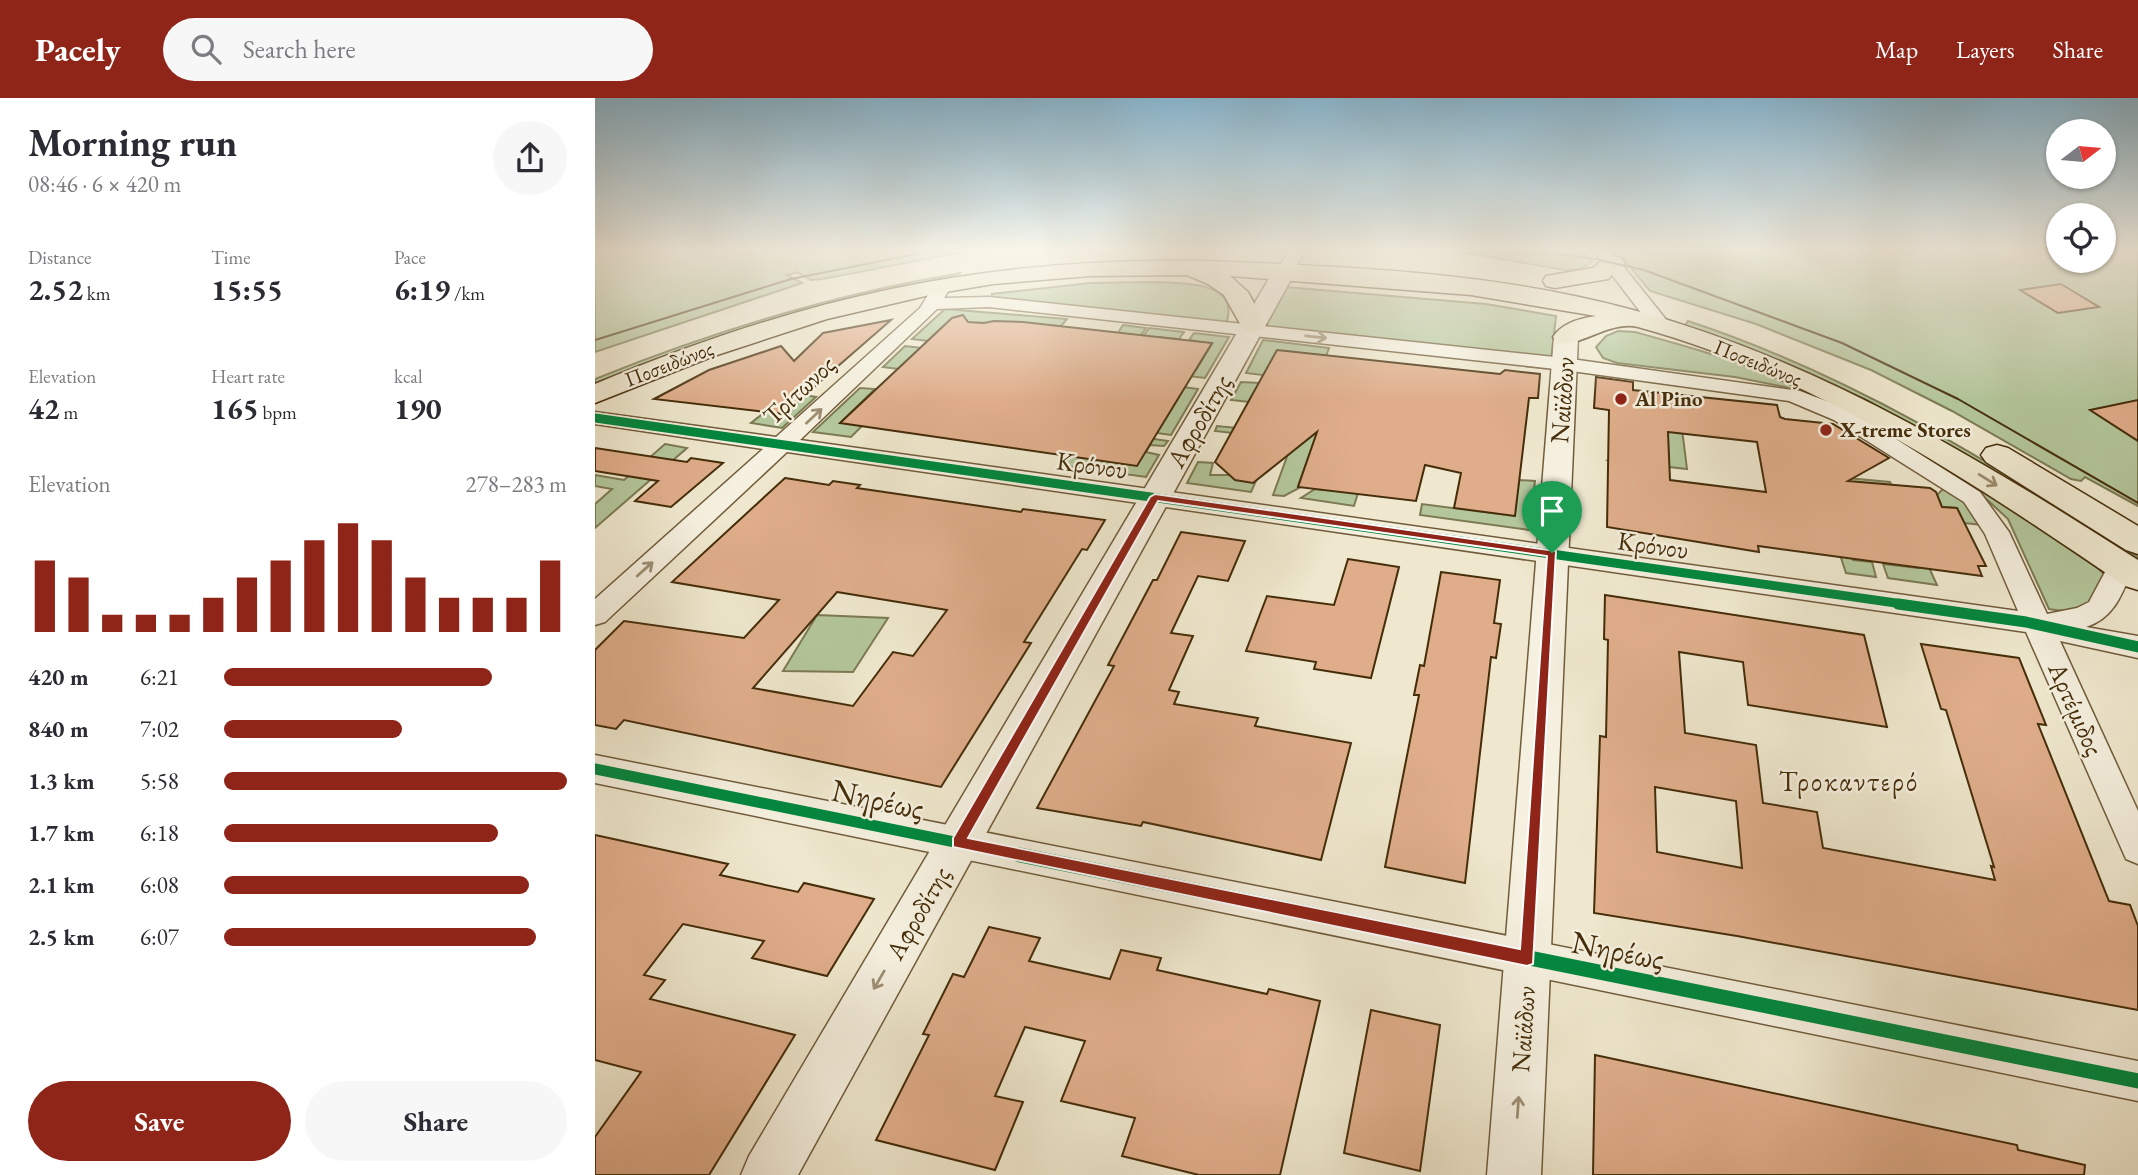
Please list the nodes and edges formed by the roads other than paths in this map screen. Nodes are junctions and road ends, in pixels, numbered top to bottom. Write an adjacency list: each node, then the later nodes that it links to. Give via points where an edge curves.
1 (801, 301): 14 (highway, Ποσειδώνος, via 701,330)
2 (906, 301): 14 (highway, Ποσειδώνος, via 768,329 682,358)
3 (933, 301): 15 (street, Τρίτωνος, one-way to 3)
4 (984, 301): 12 (street, Ποσειδώνος)
5 (1244, 301): 12 (highway)
6 (1271, 301): 12 (street, Αφροδίτης)
7 (1562, 301): 13 (highway)
8 (1590, 301): 11 (highway, Ποσειδώνος)
9 (1643, 301): 11 (street)
10 (1646, 301): 17 (highway, Ποσειδώνος, via 1713,321 1861,379)
11 (1661, 326): 13 (highway, via 1631,320 1579,328); 21 (highway, Ποσειδώνος, one-way to 21, via 1781,371 1888,422)
12 (1252, 328): 13 (street, Ποσειδώνος, one-way to 13); 16 (street, Αφροδίτης)
13 (1565, 351): 18 (street, Ποσειδώνος, via 1808,399 1957,485 1979,504); 20 (street, Ναϊάδων)
14 (595, 397): 15 (street, Κρόνου)
15 (782, 444): 16 (street, Κρόνου); 22 (street, Τρίτωνος, one-way to 15)
16 (1155, 497): 20 (street, Κρόνου); 26 (street, Αφροδίτης)
17 (2074, 502): 19 (highway); 21 (highway, Ποσειδώνος)
18 (1997, 533): 23 (street, Αρτέμιδος)
19 (2138, 535)
20 (1552, 553): 23 (street, Κρόνου); 28 (street, Ναϊάδων)
21 (2132, 562): 23 (street, via 2089,618)
22 (595, 615)
23 (2039, 625): 24 (street); 27 (street, Αρτέμιδος)
24 (2138, 647)
25 (595, 768): 26 (street, Νηρέως)
26 (958, 842): 28 (street, Νηρέως); 30 (street, Αφροδίτης, one-way to 30)
27 (2138, 848)
28 (1527, 958): 29 (street, Νηρέως); 31 (street, Ναϊάδων, one-way to 28)
29 (2138, 1081)
30 (768, 1175)
31 (1514, 1175)

